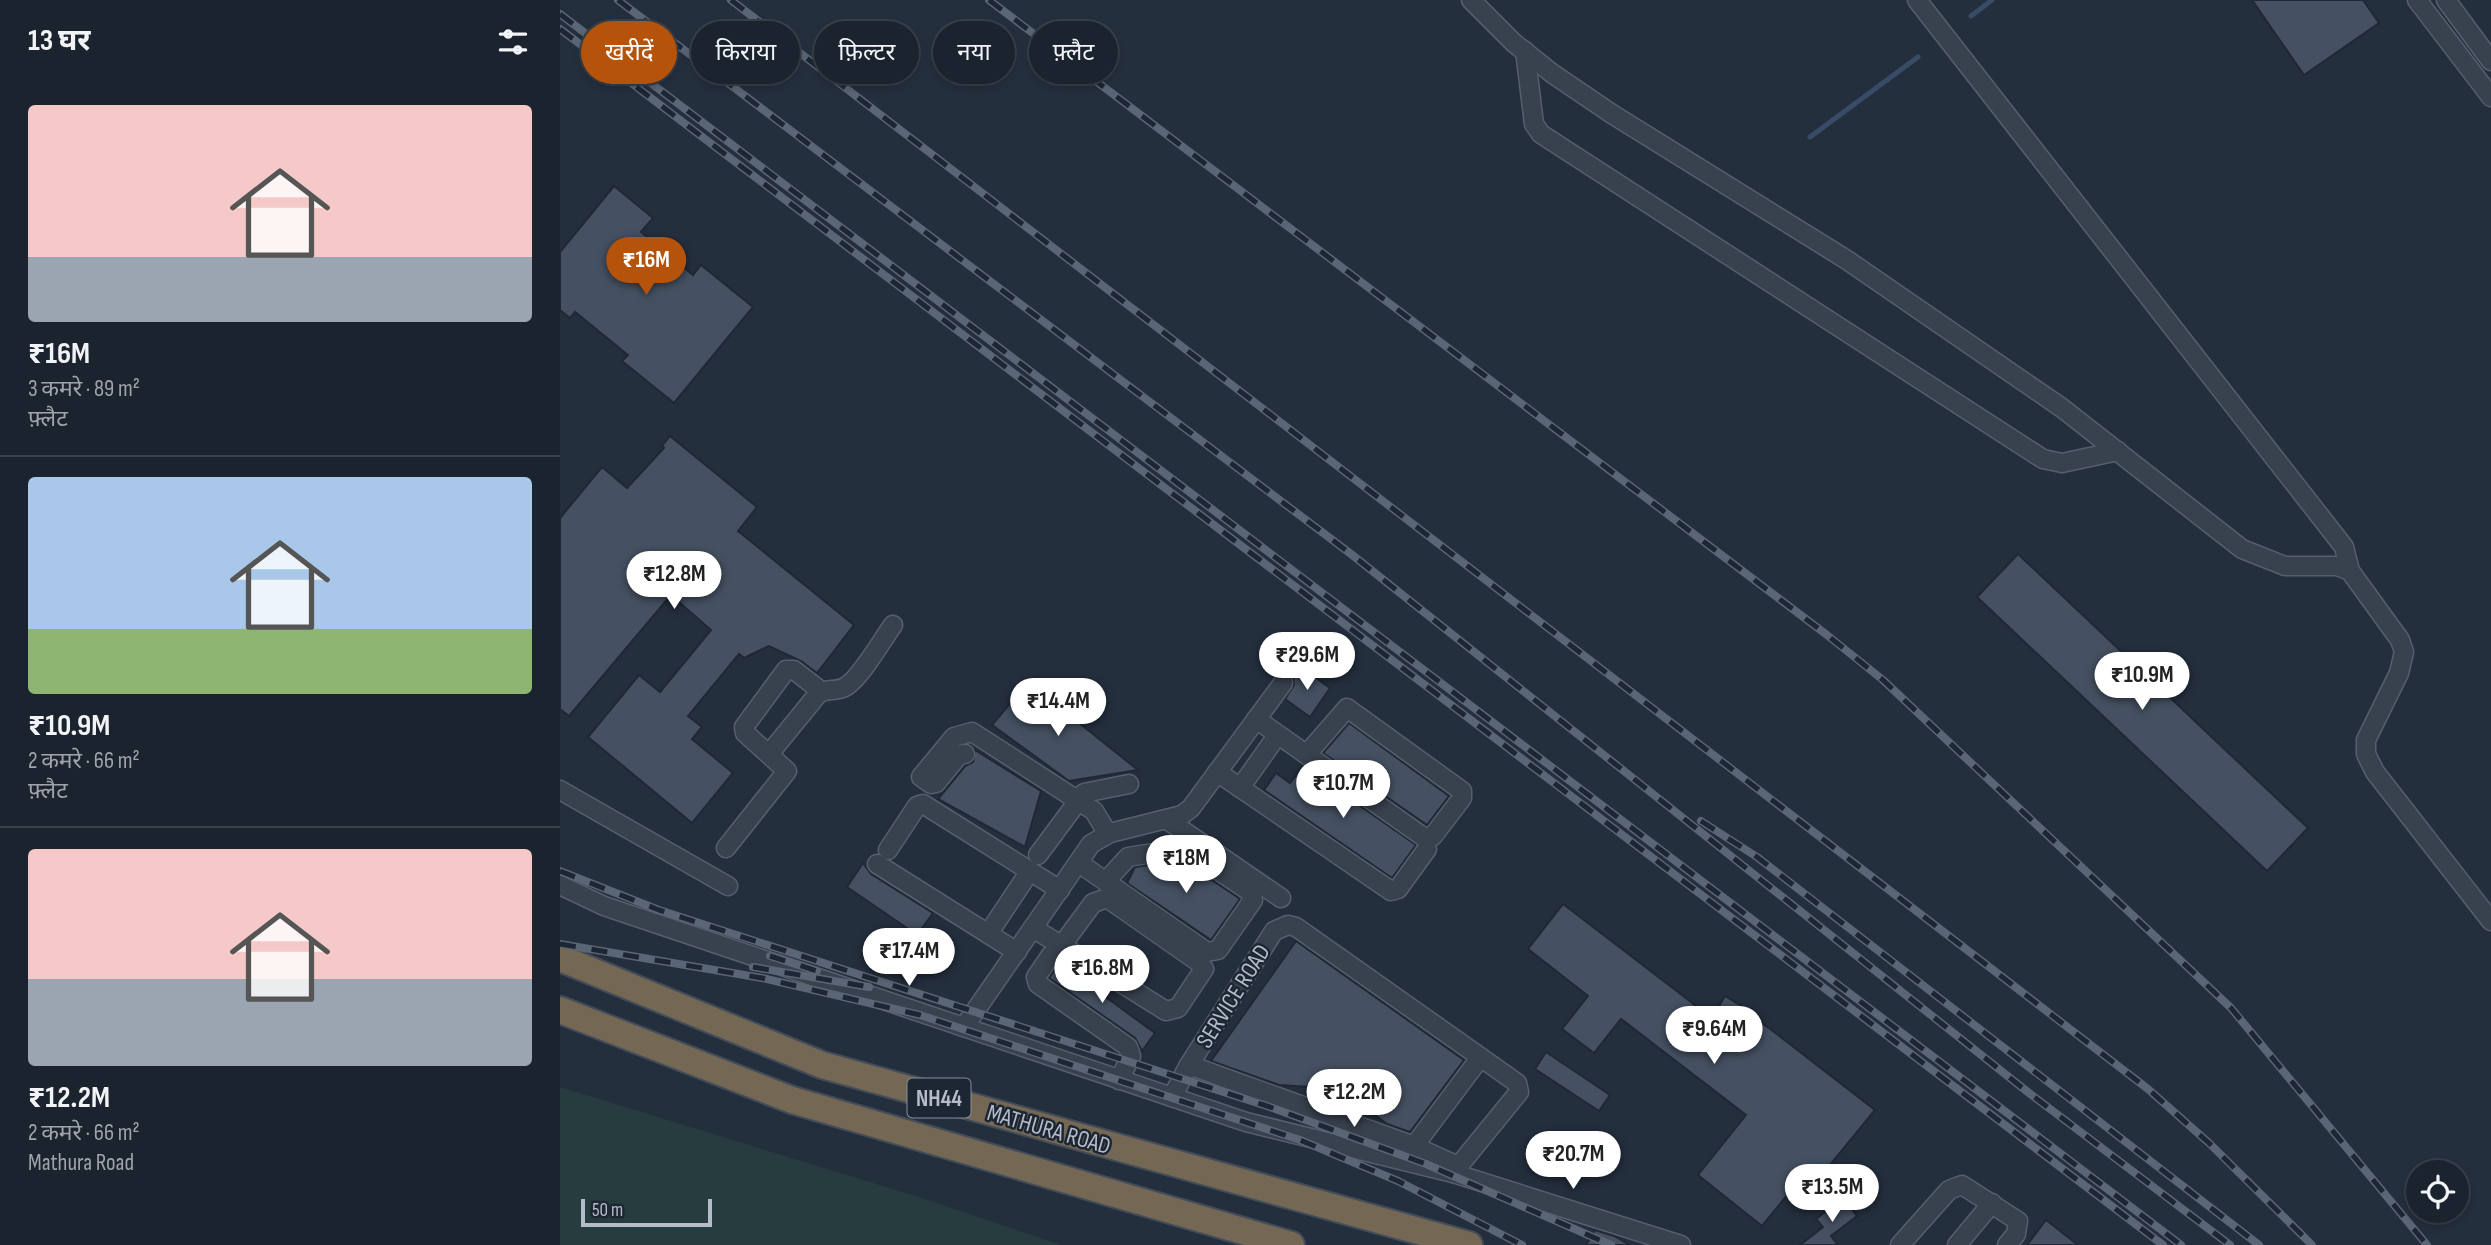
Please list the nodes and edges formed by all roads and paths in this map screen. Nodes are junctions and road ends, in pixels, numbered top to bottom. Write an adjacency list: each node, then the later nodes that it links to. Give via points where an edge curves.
1 (1471, 0): 5 (street)
2 (1917, 0): 9 (street, via 2344,547)
3 (2417, 0): 7 (street)
4 (2446, 0): 6 (street)
5 (1525, 51): 8 (street, via 1612,114 1847,260); 8 (street, via 1534,124 1541,134 2043,459 2062,463)
6 (2491, 61)
7 (2491, 97)
8 (2118, 451): 9 (street, via 2257,558 2285,566 2337,566)
9 (2350, 571): 36 (street, via 2393,629 2404,652 2399,674 2366,740 2366,754 2375,772)
10 (893, 625): 12 (street, via 851,682 837,690)
11 (1283, 683): 13 (street)
12 (821, 691): 15 (street); 15 (street, via 794,670 786,670 743,730)
13 (1254, 722): 14 (street); 17 (street); 18 (street)
14 (1274, 740): 20 (street); 25 (street)
15 (769, 754): 26 (street, via 785,766 785,776)
16 (965, 754): 22 (street, via 959,755 936,783 921,777 954,737 972,732)
17 (1307, 754): 17 (street, via 1425,838 1433,836 1462,798 1462,791 1347,708)
18 (1217, 772): 20 (street); 23 (street, via 1191,808)
19 (1129, 784): 22 (street, via 1092,790)
20 (1240, 788): 27 (street, via 1391,891 1398,889)
21 (560, 790): 33 (street)
22 (1077, 800): 24 (street, via 1098,814); 28 (street)
23 (1166, 819): 24 (street); 35 (street)
24 (1108, 834): 29 (street, via 1091,844)
25 (1405, 834)
26 (726, 848)
27 (1427, 849)
28 (1038, 855)
29 (1079, 863): 31 (street); 34 (street)
30 (1030, 871): 34 (street); 38 (street); 38 (street, via 923,804 917,806 882,857)
31 (1106, 881): 31 (street, via 1128,858 1185,848 1249,891 1253,900 1218,950 1210,953)
32 (560, 885): 43 (street, via 604,906)
33 (728, 886)
34 (1060, 890): 37 (street)
35 (1282, 898)
36 (2491, 920)
37 (1033, 928): 39 (street); 40 (street)
38 (988, 934): 40 (street)
39 (1056, 950): 39 (street, via 1166,1011 1178,1008 1204,969 1103,897 1093,903); 46 (street, via 1036,977 1038,985 1128,1047 1131,1056)
40 (1017, 952): 43 (street)
41 (560, 958): 52 (highway, MATHURA ROAD / NH44, via 822,1065)
42 (560, 1010): 51 (highway, MATHURA ROAD / NH44, via 792,1100)
43 (964, 1027): 46 (street)
44 (1485, 1062): 45 (street, SERVICE ROAD, via 1288,925 1274,931); 48 (street); 49 (street, via 1517,1083 1519,1092)
45 (1189, 1065): 47 (street); 48 (street, SERVICE ROAD)
46 (1119, 1080): 47 (street)
47 (1172, 1097): 49 (street, via 1246,1122)
48 (1422, 1149): 49 (street, SERVICE ROAD)
49 (1455, 1169): 53 (street)
50 (1993, 1203): 54 (street, via 1968,1186 1954,1187); 55 (street); 56 (street, via 2018,1221 2016,1234)
51 (1291, 1245)
52 (1469, 1245)
53 (1681, 1245)
54 (1900, 1245)
55 (1956, 1245)
56 (2007, 1245)

